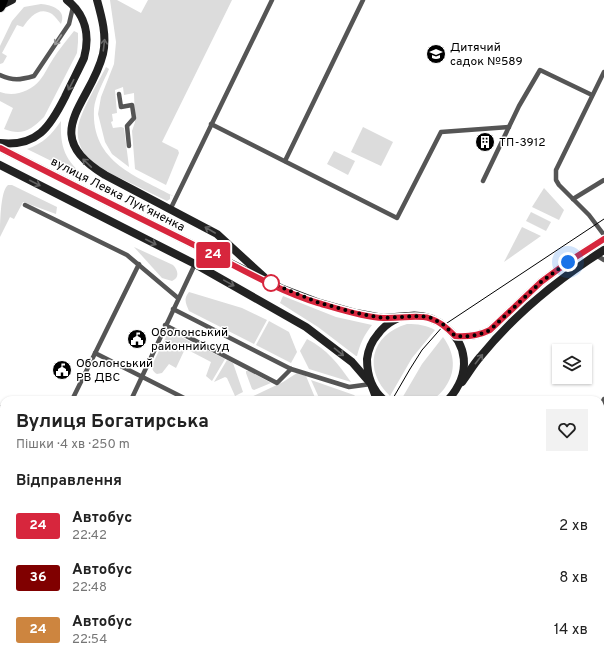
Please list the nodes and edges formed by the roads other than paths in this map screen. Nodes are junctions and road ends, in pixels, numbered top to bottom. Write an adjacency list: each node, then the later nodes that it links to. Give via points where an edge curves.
1 (4, 0): 7 (main road)
2 (12, 0): 7 (main road)
3 (97, 0): 23 (main road, one-way to 3, via 90,167 80,157 73,142 73,118 103,54 104,26)
4 (272, 0): 12 (lane)
5 (363, 0): 17 (lane)
6 (70, 2): 9 (lane, one-way to 9, via 69,24 34,76 12,80); 14 (main road, one-way to 14, via 83,19 87,47 57,113 46,128 26,141)
7 (0, 6)
8 (604, 72): 11 (lane)
9 (0, 75)
10 (119, 94): 15 (lane, via 121,107 132,105 134,118 128,126)
11 (592, 95): 13 (lane, via 540,70); 21 (lane, via 556,170 556,180)
12 (211, 124): 17 (lane); 23 (lane)
13 (509, 126): 17 (lane, via 441,132 397,218); 20 (lane)
14 (0, 143)
15 (129, 146)
16 (0, 148): 31 (main road, вулиця Левка Лукʼяненка)
17 (285, 161)
18 (0, 165): 30 (main road, one-way to 30)
19 (604, 180): 21 (lane)
20 (483, 181)
21 (573, 199): 24 (lane, via 597,224)
22 (26, 205): 29 (lane, via 127,254)
23 (170, 210): 31 (main road, one-way to 23, via 217,234)
24 (604, 236)
25 (604, 239): 36 (main road, via 541,282 490,330 471,337)
26 (604, 250): 27 (main road)
27 (596, 255): 28 (lane); 41 (main road, one-way to 27, via 479,357 500,334 574,269)
28 (604, 260)
29 (139, 264): 32 (lane); 37 (lane)
30 (195, 264): 32 (lane); 40 (main road, one-way to 40, via 306,326 352,362)
31 (271, 283): 34 (main road, вулиця Левка Лукʼяненка, via 317,302 356,313 383,318)
32 (178, 298): 33 (lane)
33 (173, 309): 35 (lane); 38 (lane)
34 (407, 316): 36 (main road, вулиця Левка Лукʼяненка, via 432,318); 40 (main road, via 381,329 372,341 367,362)
35 (165, 326): 38 (lane, via 277,383); 39 (lane)
36 (455, 336): 41 (main road, via 462,349 464,363 462,378)
37 (95, 353): 39 (lane); 42 (lane)
38 (291, 369): 40 (lane, via 349,387)
39 (142, 376): 43 (lane); 44 (lane)
40 (371, 384): 45 (main road); 46 (main road)
41 (456, 391): 47 (main road)
42 (74, 396)
43 (133, 396)
44 (180, 396)
45 (376, 396)
46 (379, 396)
47 (452, 396)

